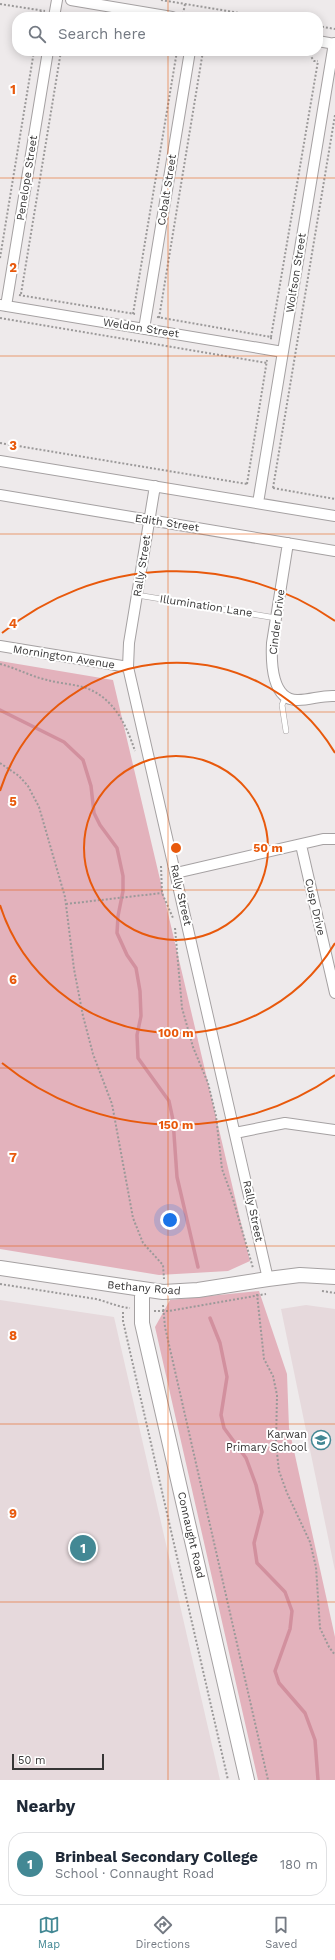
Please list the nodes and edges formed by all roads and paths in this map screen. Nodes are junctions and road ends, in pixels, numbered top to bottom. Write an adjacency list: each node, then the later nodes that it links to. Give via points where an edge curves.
1 (57, 0): 9 (street)
2 (70, 0): 6 (street)
3 (161, 0): 5 (path)
4 (0, 4): 7 (path)
5 (185, 4): 11 (path); 12 (path)
6 (127, 5): 10 (street)
7 (41, 10): 8 (path)
8 (46, 12)
9 (55, 12)
10 (153, 12)
11 (183, 12)
12 (234, 12)
13 (323, 27): 14 (path)
14 (335, 29)
15 (323, 42): 16 (street)
16 (334, 43): 25 (street, Wolfson Street)
17 (33, 56): 27 (path)
18 (47, 56): 28 (street, Penelope Street)
19 (60, 56): 29 (path)
20 (176, 56): 31 (path)
21 (189, 56): 32 (street, Cobalt Street)
22 (202, 56): 34 (path)
23 (311, 56): 24 (path, via 314,61)
24 (318, 61): 25 (path); 36 (path)
25 (331, 63): 38 (street, Wolfson Street)
26 (335, 115): 45 (path)
27 (0, 258)
28 (8, 293): 29 (path); 30 (street, Penelope Street)
29 (21, 295): 31 (path)
30 (3, 305): 35 (street, Weldon Street)
31 (133, 314): 32 (path)
32 (146, 316): 34 (path); 35 (street, Cobalt Street)
33 (0, 318): 39 (path)
34 (159, 318): 36 (path)
35 (144, 329): 37 (street, Weldon Street)
36 (272, 337): 37 (path)
37 (269, 350): 38 (street, Weldon Street); 39 (path)
38 (283, 352): 44 (street, Wolfson Street)
39 (267, 363): 42 (path)
40 (0, 443): 42 (path)
41 (0, 461): 43 (street)
42 (247, 484): 44 (path)
43 (155, 486): 48 (street); 50 (street, Rally Street)
44 (260, 486): 45 (path); 48 (street, Wolfson Street)
45 (274, 488): 47 (path)
46 (0, 495): 50 (street, Edith Street)
47 (335, 499)
48 (258, 503): 49 (street)
49 (335, 516)
50 (149, 520): 51 (street, Edith Street); 53 (street, Rally Street)
51 (288, 543): 52 (street, Edith Street); 54 (street, Cinder Drive)
52 (335, 551)
53 (137, 595): 54 (lane, Illumination Lane); 57 (street, Rally Street)
54 (276, 618): 59 (street, Cinder Drive, via 271,657 277,684)
55 (0, 646): 57 (street, Mornington Avenue)
56 (0, 664): 61 (path, via 46,680 84,688 99,695 119,713 126,724)
57 (128, 667): 66 (street, Rally Street)
58 (335, 696): 59 (street, via 300,700)
59 (285, 698): 60 (lane, Cinder Drive, via 282,705)
60 (286, 731)
61 (135, 752)
62 (0, 763): 68 (path, via 19,776 35,796)
63 (335, 839): 64 (street)
64 (301, 845): 66 (street); 69 (street, Cusp Drive)
65 (161, 865): 67 (path)
66 (176, 873): 71 (street, Rally Street)
67 (162, 893): 68 (path); 74 (path, via 174,921 182,1008 193,1048 208,1083 216,1116 222,1169)
68 (66, 904): 76 (path, via 83,1016 93,1054 112,1104 133,1218 143,1243 163,1265)
69 (335, 993)
70 (335, 1130): 71 (street, via 285,1123)
71 (235, 1133): 74 (street, Rally Street)
72 (0, 1268): 75 (street, Bethany Road)
73 (335, 1277): 74 (street, Bethany Road, via 300,1275)
74 (261, 1280): 76 (street, Bethany Road, via 198,1290); 78 (path, via 264,1359 273,1376 277,1395 276,1444 279,1471 310,1542 316,1567 320,1628)
75 (142, 1290): 76 (street, Bethany Road); 80 (street, Connaught Road, via 142,1323)
76 (163, 1292): 81 (path, via 165,1327)
77 (124, 1312): 79 (path)
78 (335, 1655)
79 (228, 1780)
80 (247, 1780)
81 (268, 1780)

